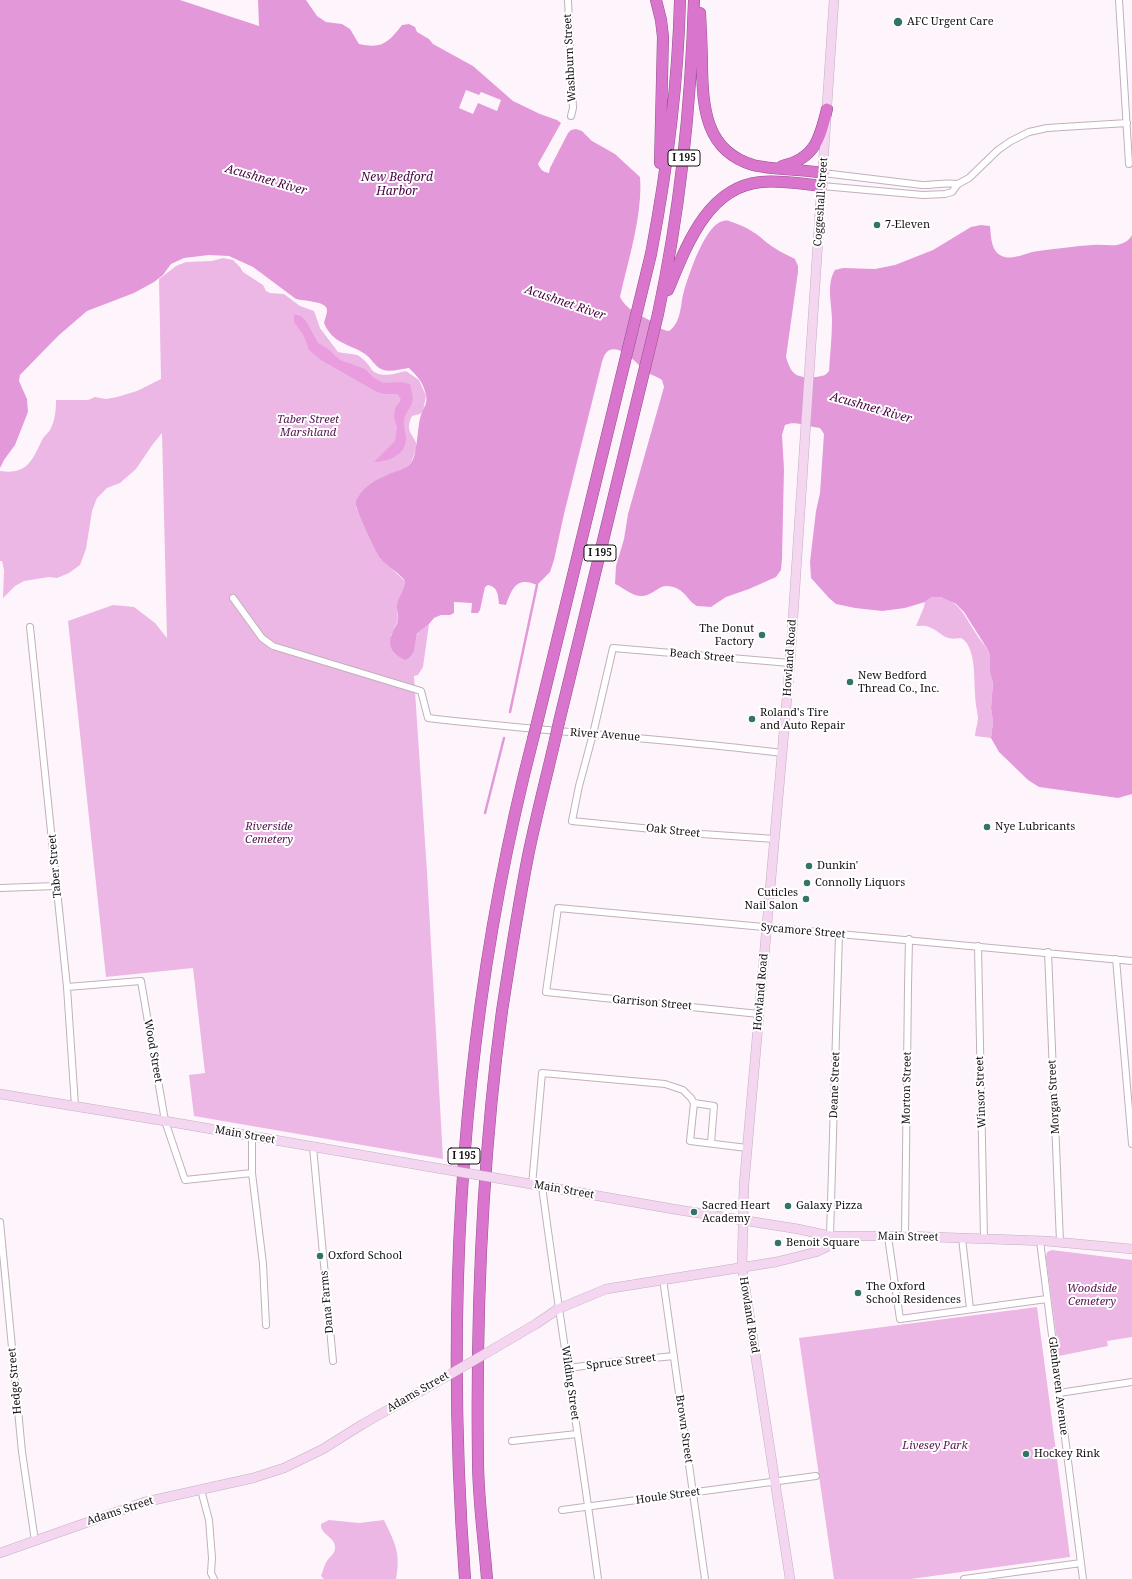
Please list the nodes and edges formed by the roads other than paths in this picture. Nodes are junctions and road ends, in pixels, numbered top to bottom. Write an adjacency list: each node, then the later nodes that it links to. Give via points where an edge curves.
1 (568, 0): 9 (street, Washburn Street, via 573,108)
2 (656, 0): 16 (highway, via 663,43 660,164)
3 (680, 0): 16 (highway, I 195, via 672,116)
4 (694, 0): 17 (highway, I 195, via 685,144 672,240)
5 (700, 0): 12 (highway, via 703,100 710,126 720,144 734,156 751,164)
6 (834, 0): 8 (main road, Coggeshall Street)
7 (1119, 0): 10 (street)
8 (827, 108): 12 (highway, via 820,134 811,152 787,165); 13 (main road, Coggeshall Street)
9 (571, 116)
10 (1126, 123): 11 (street); 14 (street, via 1047,128 1029,132 998,150 969,178)
11 (1129, 164)
12 (767, 167): 13 (highway)
13 (823, 173): 14 (street, via 932,185); 15 (main road, Coggeshall Street)
14 (958, 184): 15 (street, via 952,192 931,196)
15 (822, 186): 17 (highway, via 762,182 742,187 724,198 707,214 693,234); 18 (main road, Coggeshall Street)
16 (654, 240): 82 (highway, I 195, bridge, via 515,807 491,935 474,1055 464,1158 456,1379 458,1473)
17 (658, 314): 83 (highway, I 195, bridge, via 528,854 499,1034 488,1141 478,1309 478,1462)
18 (808, 403): 21 (main road, Howland Road)
19 (233, 598): 22 (street, River Avenue, via 262,638 273,646 421,691 428,718)
20 (30, 627): 25 (street, Taber Street)
21 (790, 663): 22 (street, Beach Street, via 613,648); 23 (main road, Howland Road)
22 (593, 734): 23 (street, River Avenue, via 706,743); 24 (street, Oak Street, via 572,821)
23 (782, 753): 24 (main road, Howland Road)
24 (774, 839): 27 (main road, Howland Road)
25 (56, 886): 26 (street); 34 (street, Taber Street)
26 (0, 888)
27 (767, 928): 28 (street, Sycamore Street); 35 (street, Sycamore Street, via 558,908); 36 (main road, Howland Road)
28 (839, 934): 29 (street, Sycamore Street); 50 (street, Deane Street)
29 (910, 939): 30 (street, Sycamore Street); 51 (street, Morton Street)
30 (978, 946): 31 (street, Sycamore Street); 54 (street, Winsor Street)
31 (1048, 952): 32 (street, Sycamore Street); 56 (street, Morgan Street)
32 (1116, 959): 33 (street, Sycamore Street); 43 (street)
33 (1132, 960)
34 (67, 987): 39 (street, Taber Street); 40 (street, Wood Street, via 141,981)
35 (546, 992): 36 (street, Garrison Street)
36 (759, 1014): 45 (main road, Howland Road)
37 (0, 1094): 39 (main road, Main Street)
38 (694, 1103): 42 (street, via 714,1106); 42 (street, via 690,1141); 47 (street, Wilding Street, via 682,1090 665,1084 542,1073)
39 (75, 1106): 40 (main road, Main Street)
40 (165, 1121): 41 (main road, Main Street); 46 (street, Wood Street, via 185,1180)
41 (252, 1136): 44 (main road, Main Street); 46 (street)
42 (711, 1143): 45 (street)
43 (1132, 1144)
44 (313, 1147): 47 (main road, Main Street, bridge); 65 (street, Dana Farms)
45 (747, 1148): 48 (main road, Howland Road)
46 (252, 1173): 63 (street, via 263,1264)
47 (537, 1186): 48 (main road, Main Street); 61 (street, Wilding Street)
48 (743, 1220): 50 (main road, Main Street); 58 (main road, Howland Road)
49 (0, 1222): 77 (street, Hedge Street, via 22,1452)
50 (830, 1236): 52 (main road, Main Street); 58 (main road, Adams Street, via 827,1247 816,1252)
51 (905, 1236): 52 (main road, Main Street); 53 (main road, Main Street)
52 (888, 1237): 62 (street, via 900,1319)
53 (962, 1238): 54 (main road, Main Street); 62 (street)
54 (984, 1239): 55 (main road, Main Street)
55 (1040, 1241): 56 (main road, Main Street); 60 (street, Glenhaven Avenue)
56 (1060, 1242): 57 (main road, Main Street)
57 (1132, 1249)
58 (742, 1268): 59 (main road, Adams Street); 72 (main road, Howland Road)
59 (663, 1279): 61 (main road, Adams Street, via 606,1289); 64 (street, Brown Street)
60 (1047, 1298): 62 (street); 68 (street, Glenhaven Avenue)
61 (558, 1309): 66 (street, Wilding Street); 73 (main road, Adams Street, bridge, via 304,1459 263,1475)
62 (970, 1309)
63 (266, 1325)
64 (674, 1356): 66 (street, Spruce Street); 74 (street, Brown Street)
65 (333, 1361)
66 (568, 1368): 69 (street, Wilding Street)
67 (1132, 1382): 68 (street)
68 (1059, 1392): 79 (street, Glenhaven Avenue)
69 (577, 1434): 70 (street); 75 (street, Wilding Street)
70 (512, 1441)
71 (816, 1476): 72 (street, Houle Street)
72 (775, 1482): 74 (street, Houle Street); 86 (main road, Howland Road)
73 (201, 1490): 77 (main road, Adams Street, via 145,1502); 81 (street, via 209,1520)
74 (694, 1493): 75 (street, Houle Street); 85 (street, Brown Street)
75 (589, 1507): 76 (street, Houle Street); 84 (street, Wilding Street)
76 (562, 1510)
77 (35, 1540): 78 (main road, Adams Street)
78 (0, 1553)
79 (1081, 1563): 80 (street); 88 (street, Glenhaven Avenue)
80 (1010, 1576): 87 (street)
81 (211, 1577)
82 (465, 1579)
83 (487, 1579)
84 (598, 1579)
85 (706, 1579)
86 (790, 1579)
87 (964, 1579)
88 (1083, 1579)

